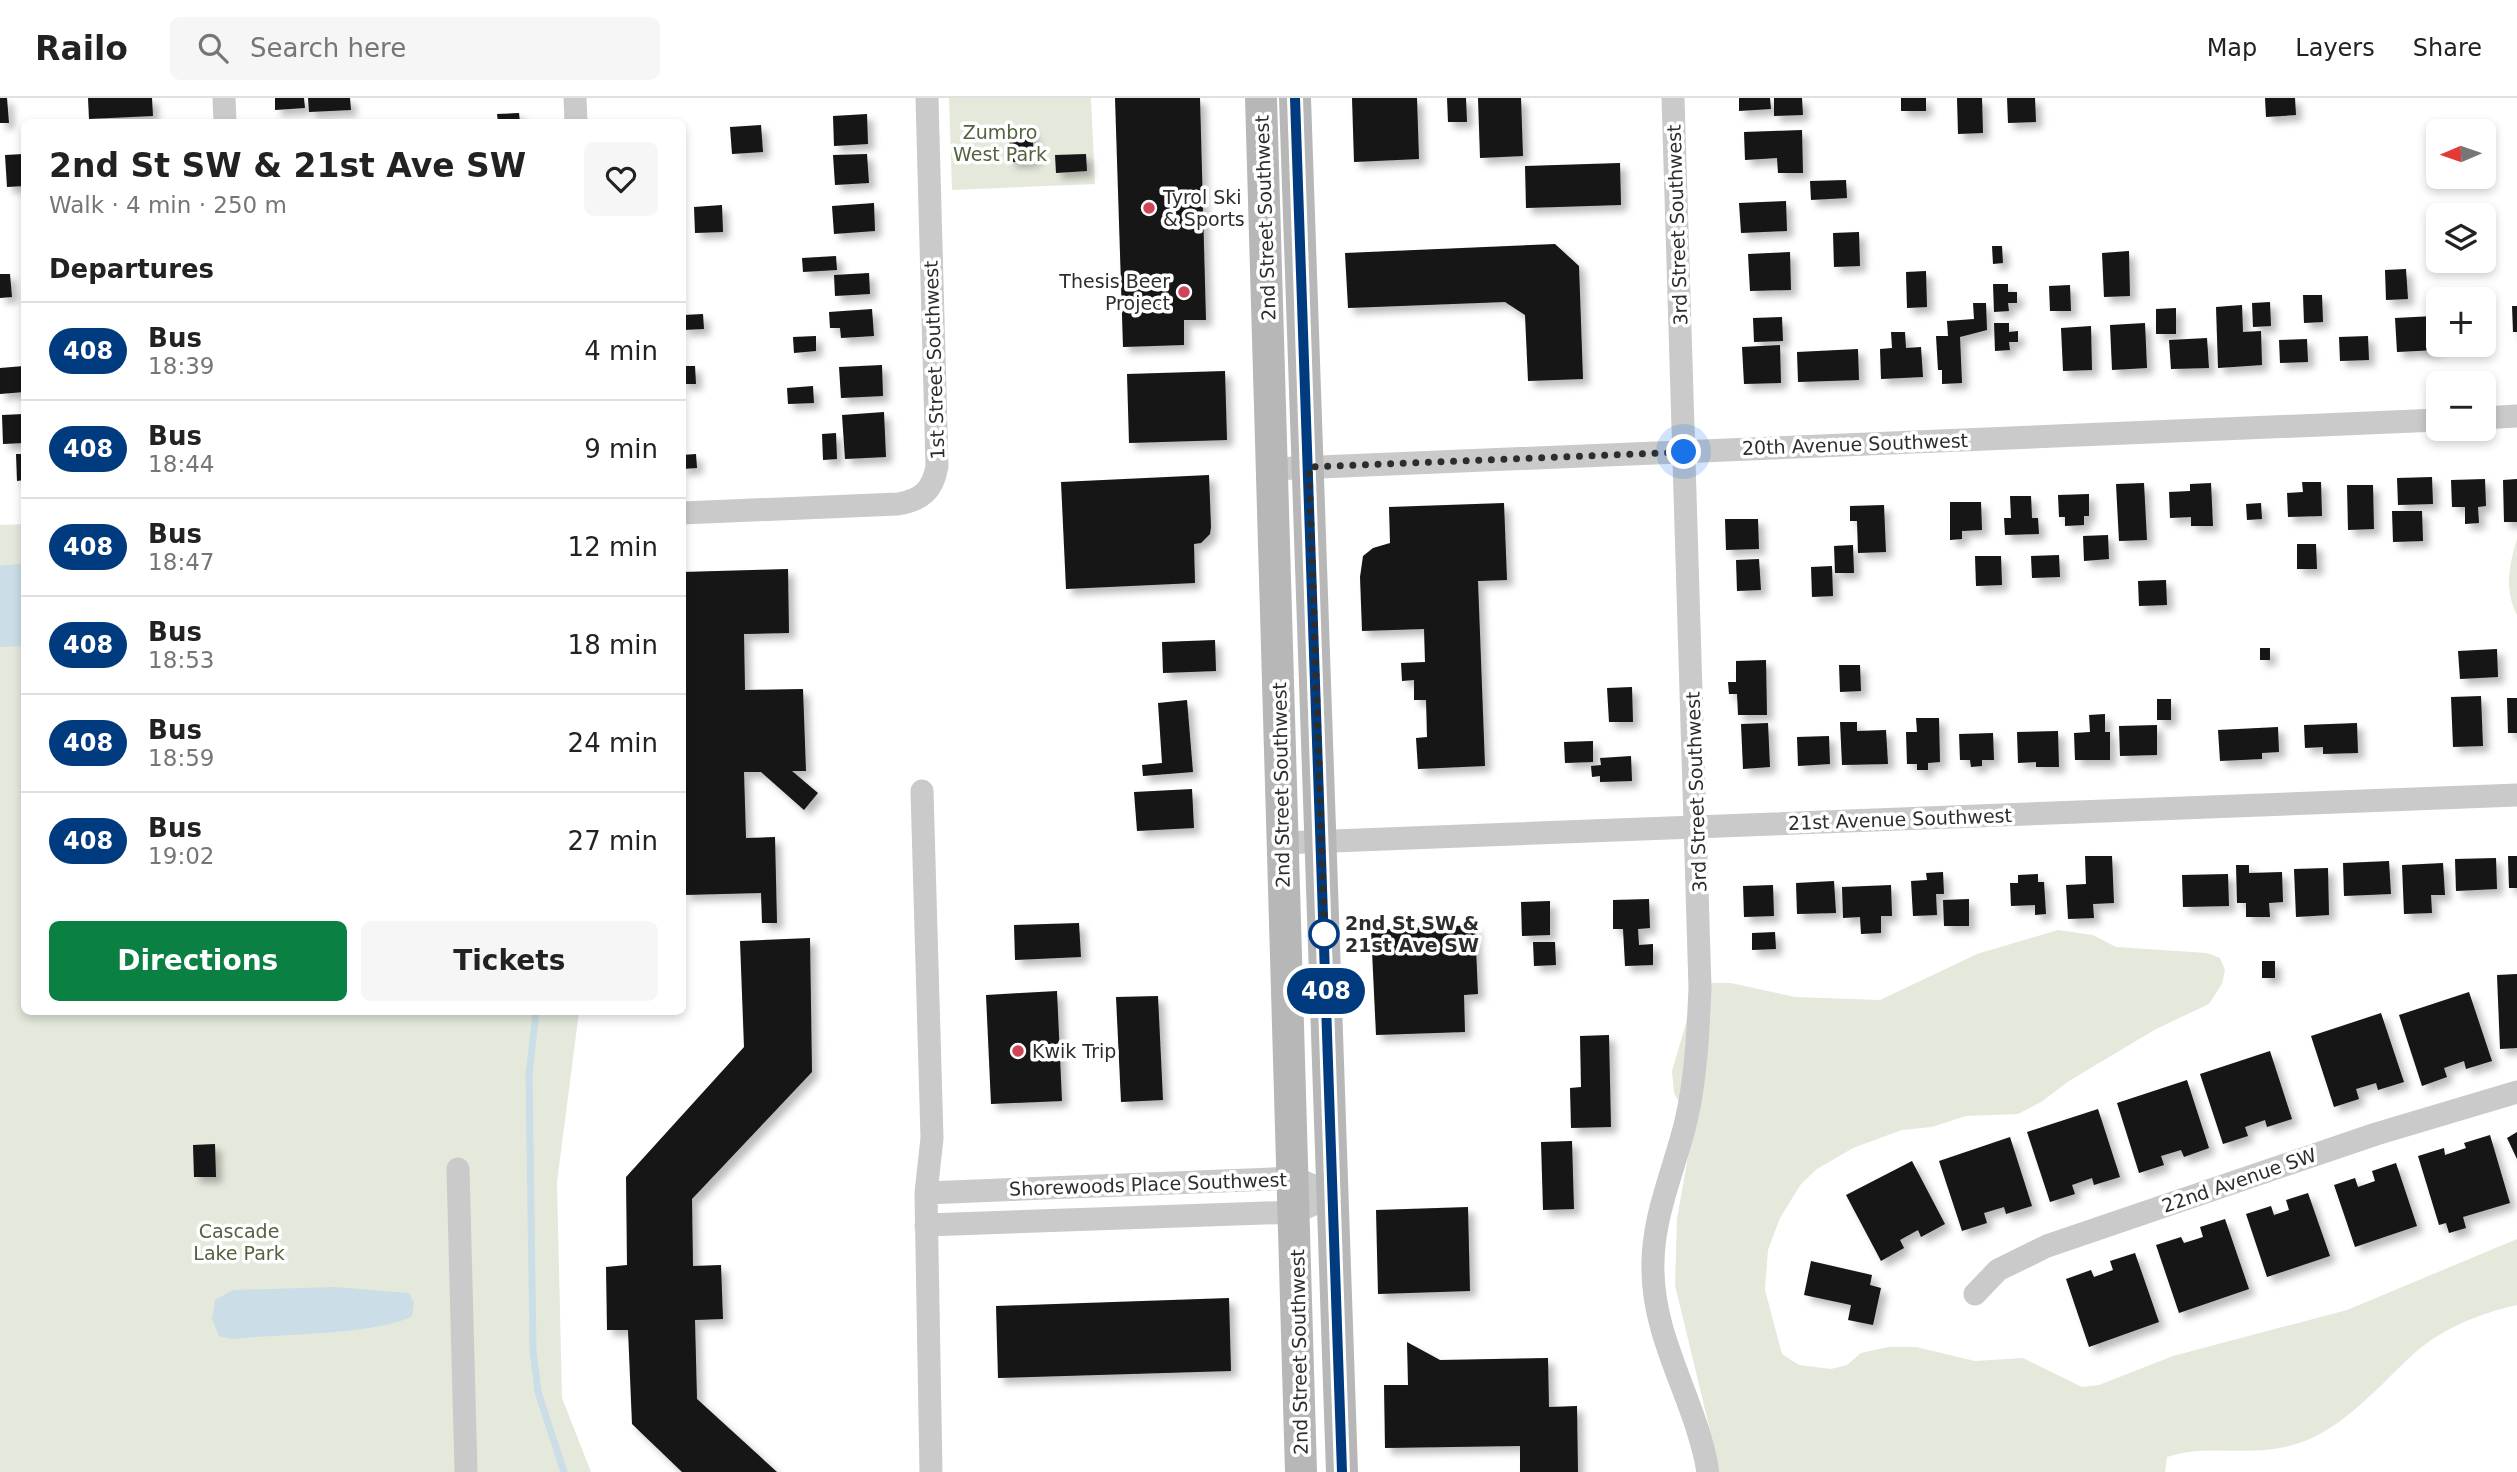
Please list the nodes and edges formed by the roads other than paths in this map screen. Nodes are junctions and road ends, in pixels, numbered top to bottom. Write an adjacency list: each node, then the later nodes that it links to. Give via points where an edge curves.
1 (224, 98): 7 (street)
2 (575, 98): 8 (street)
3 (927, 98): 15 (street, 1st Street Southwest, via 935,477 924,495 909,502)
4 (1261, 98): 14 (main road, 2nd Street Southwest)
5 (1294, 98): 13 (main road, 2nd Street Southwest)
6 (1673, 98): 12 (street, 3rd Street Southwest)
7 (225, 119)
8 (576, 119)
9 (2517, 416): 10 (street)
10 (2496, 417)
11 (2426, 421): 12 (street, 20th Avenue Southwest)
12 (1684, 452): 13 (street, 20th Avenue Southwest); 18 (street, 3rd Street Southwest)
13 (1309, 467): 14 (street, 20th Avenue Southwest); 19 (main road, 2nd Street Southwest)
14 (1273, 469): 20 (main road, 2nd Street Southwest)
15 (686, 513)
16 (922, 791): 24 (street, via 932,1138)
17 (2517, 795): 18 (street, 21st Avenue Southwest)
18 (1697, 826): 19 (street, 21st Avenue Southwest); 33 (street, 3rd Street Southwest, via 1701,929 1696,1054 1686,1119 1657,1226 1653,1271 1658,1316 1693,1408)
19 (1322, 841): 20 (street, 21st Avenue Southwest); 25 (main road, 2nd Street Southwest)
20 (1282, 843): 23 (main road, 2nd Street Southwest)
21 (2517, 1092): 28 (street, 22nd Avenue SW, via 2376,1134 2046,1246 1998,1270)
22 (457, 1169): 29 (street)
23 (1294, 1178): 24 (street, Shorewoods Place Southwest); 25 (street, Shorewoods Place Southwest); 26 (main road, 2nd Street Southwest)
24 (926, 1193): 27 (street)
25 (1334, 1195): 26 (street, Shorewoods Place Southwest); 32 (main road, 2nd Street Southwest)
26 (1296, 1212): 27 (street, Shorewoods Place Southwest); 31 (main road, 2nd Street Southwest)
27 (926, 1225): 30 (street)
28 (1975, 1294)
29 (467, 1472)
30 (932, 1472)
31 (1301, 1472)
32 (1342, 1472)
33 (1708, 1472)

